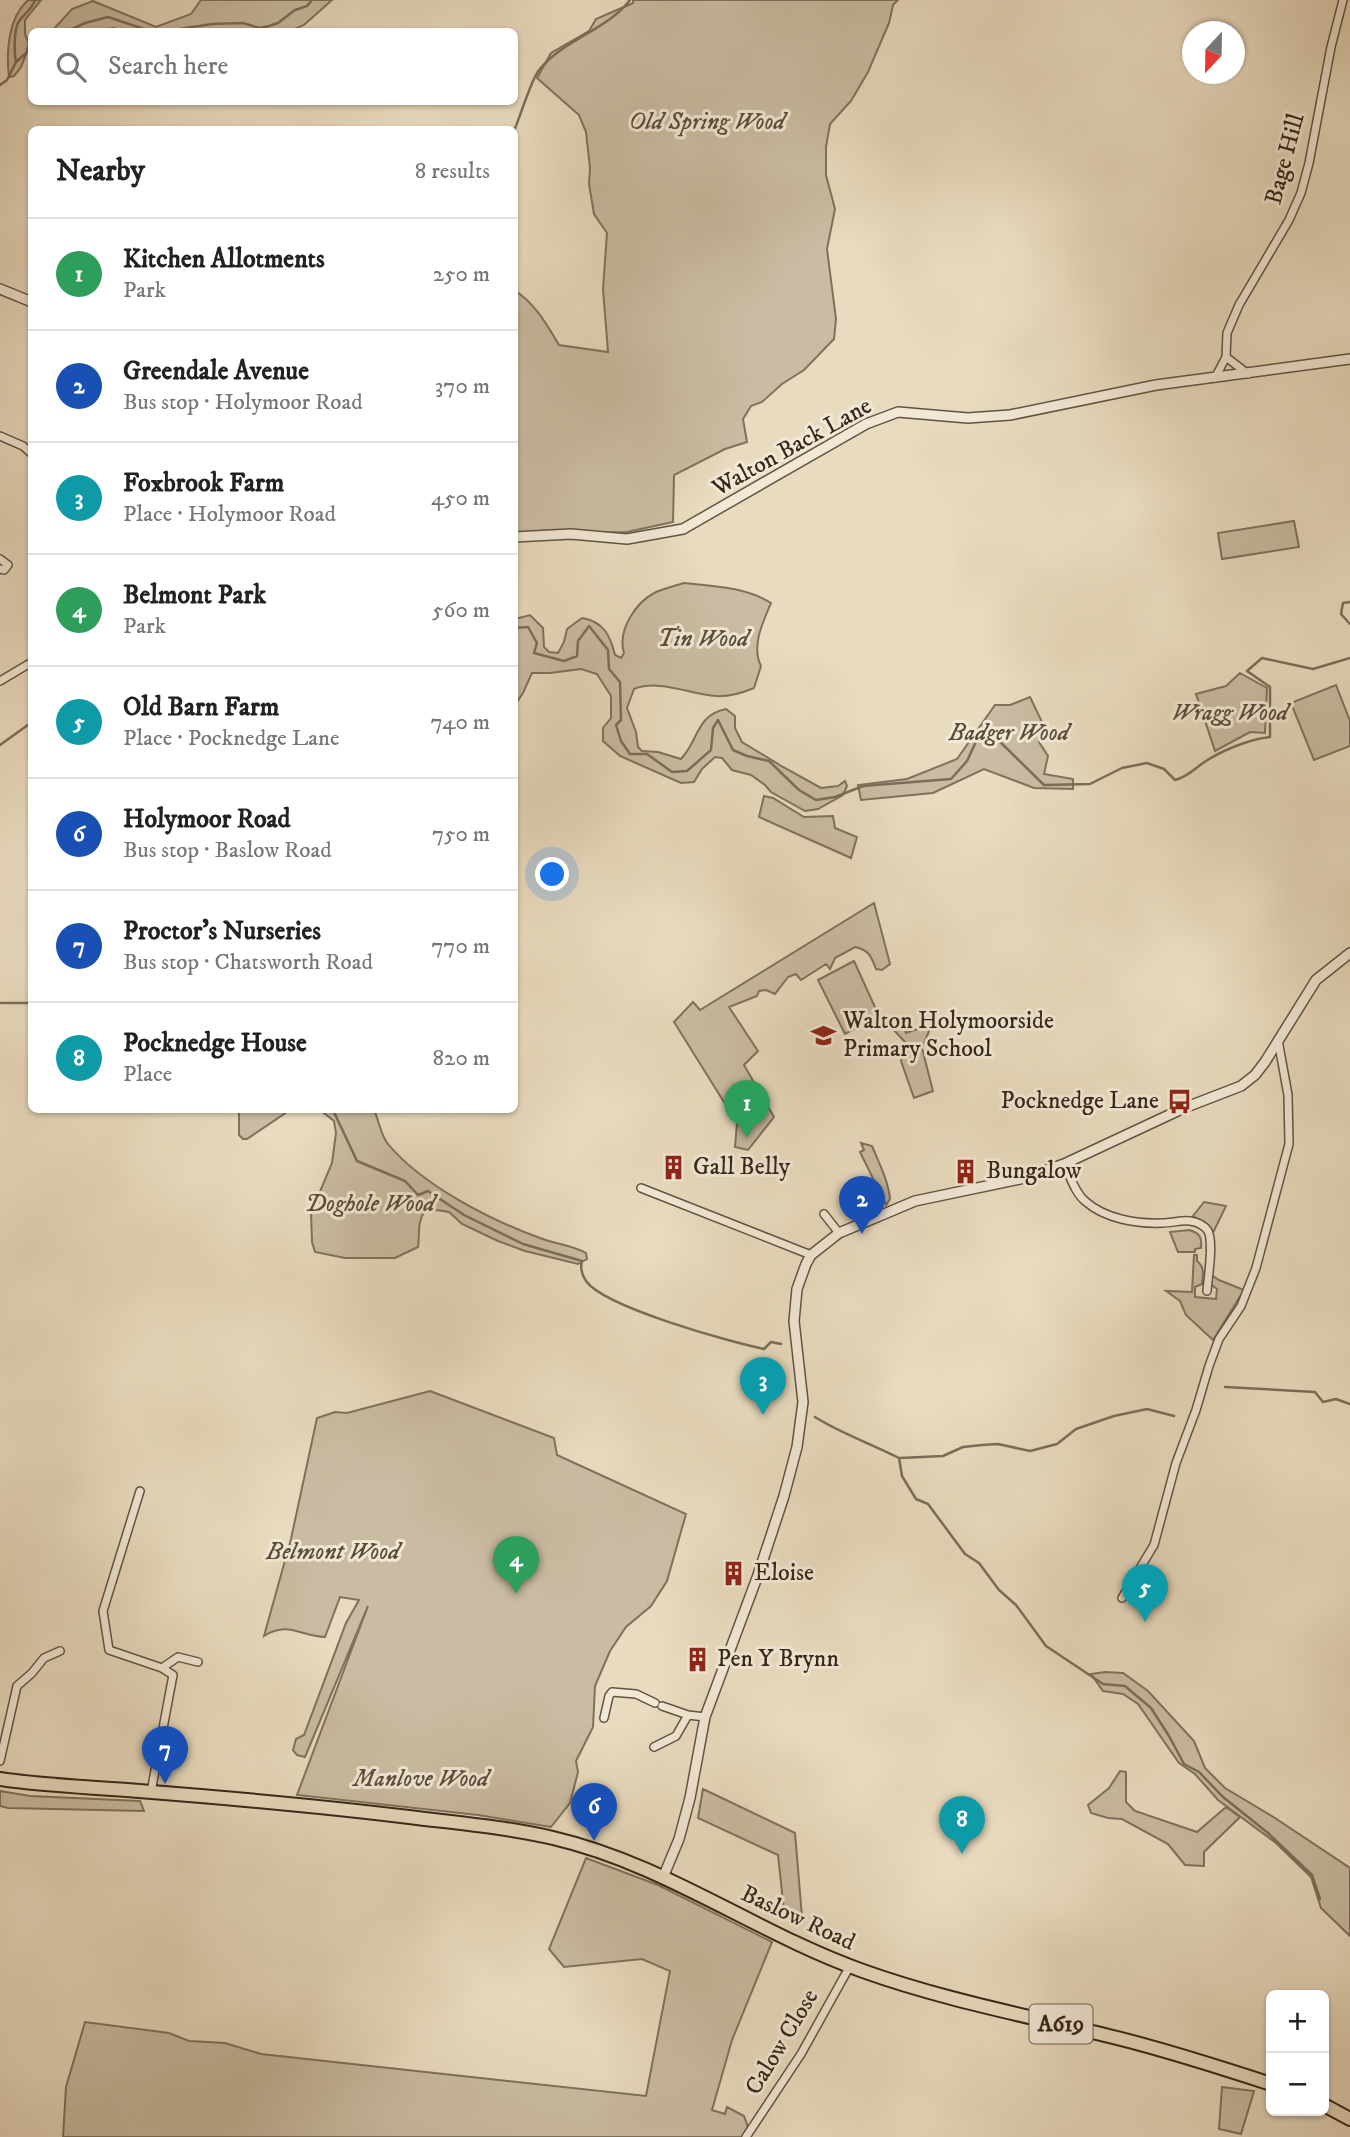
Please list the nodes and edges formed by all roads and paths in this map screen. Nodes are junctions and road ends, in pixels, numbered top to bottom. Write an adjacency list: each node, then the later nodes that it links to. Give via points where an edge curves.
1 (1343, 0): 4 (street, Bage Hill, via 1301,193 1239,305 1227,333)
2 (0, 289): 3 (street)
3 (28, 300)
4 (1226, 357): 6 (street); 7 (street, Bage Hill)
5 (1350, 359): 6 (street, Walton Back Lane)
6 (1248, 374): 7 (street, Walton Back Lane)
7 (1215, 377): 10 (street, Walton Back Lane, via 1010,415 968,418 898,412 866,424 683,529 627,538)
8 (0, 436): 9 (street)
9 (28, 450)
10 (518, 537)
11 (0, 559): 12 (street, via 8,565)
12 (0, 569)
13 (28, 664): 14 (street)
14 (0, 681)
15 (1350, 953): 16 (street, via 1315,980)
16 (1278, 1039): 17 (street, via 1255,1075 1241,1086); 24 (street, via 1288,1095 1289,1144 1256,1268 1209,1366 1154,1545)
17 (1064, 1164): 20 (street, via 1025,1178 915,1201); 22 (street, via 1083,1200 1100,1211 1120,1219 1201,1224 1209,1233)
18 (641, 1188): 21 (street)
19 (824, 1214): 20 (street)
20 (839, 1233): 21 (street)
21 (811, 1255): 29 (street, via 797,1289 794,1321 803,1402 797,1447 762,1562)
22 (1207, 1291)
23 (141, 1491): 27 (street, via 103,1611 109,1650)
24 (1122, 1598)
25 (60, 1651): 32 (street, via 44,1658 17,1686)
26 (198, 1662): 27 (street, via 178,1657)
27 (162, 1668): 34 (street, via 173,1675)
28 (688, 1715): 29 (street); 30 (street, via 636,1694 612,1692); 31 (street, via 676,1736)
29 (705, 1717): 35 (street, via 679,1839)
30 (604, 1718)
31 (653, 1748)
32 (0, 1761)
33 (0, 1779): 34 (highway, A619)
34 (151, 1792): 35 (highway, Baslow Road / A619, via 505,1829 608,1853)
35 (664, 1875): 36 (highway, Baslow Road / A619)
36 (850, 1966): 37 (highway, Baslow Road / A619, via 907,1987 1144,2045); 40 (street, Calow Close)
37 (1266, 2082)
38 (1329, 2108): 39 (highway)
39 (1350, 2119)
40 (746, 2137)

